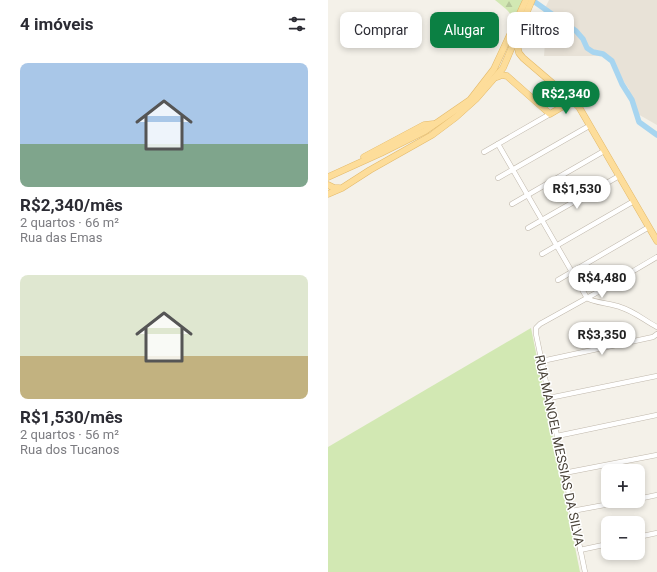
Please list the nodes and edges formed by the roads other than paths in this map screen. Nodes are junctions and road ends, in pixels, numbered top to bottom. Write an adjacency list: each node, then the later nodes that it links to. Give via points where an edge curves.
1 (532, 0): 2 (main road)
2 (527, 4): 13 (main road, via 494,70 470,100 425,131)
3 (512, 48): 5 (main road, via 503,68)
4 (517, 48): 6 (main road, via 523,58)
5 (494, 78): 7 (main road, via 507,76); 18 (main road, via 476,99 432,135)
6 (572, 101): 7 (main road); 8 (main road, via 579,107)
7 (550, 114): 9 (street)
8 (590, 126): 10 (main road); 12 (street)
9 (498, 144): 11 (street); 12 (street)
10 (604, 151): 14 (main road); 20 (street)
11 (484, 152)
12 (513, 170): 15 (street); 20 (street)
13 (331, 175): 16 (main road)
14 (619, 176): 21 (main road); 23 (street)
15 (498, 178)
16 (328, 180)
17 (328, 185): 18 (main road)
18 (342, 188): 19 (main road)
19 (328, 194)
20 (527, 195): 22 (street); 23 (street)
21 (634, 201): 24 (main road); 27 (street)
22 (512, 204)
23 (542, 220): 25 (street); 27 (street)
24 (649, 227): 26 (main road); 30 (street)
25 (528, 228)
26 (657, 241)
27 (557, 246): 28 (street); 30 (street)
28 (542, 254)
29 (657, 257): 32 (street)
30 (572, 272): 31 (street); 33 (street)
31 (558, 280)
32 (596, 293): 33 (street); 34 (street, via 595,298)
33 (587, 298): 34 (street, via 590,301); 37 (street, RUA MANOEL MESSIAS DA SILVA, via 536,328)
34 (598, 301): 35 (street, via 623,308)
35 (657, 327)
36 (657, 334): 37 (street, via 653,337)
37 (542, 360): 39 (street, RUA MANOEL MESSIAS DA SILVA)
38 (657, 376): 39 (street)
39 (549, 398): 41 (street, RUA MANOEL MESSIAS DA SILVA)
40 (657, 415): 41 (street)
41 (557, 436): 43 (street, RUA MANOEL MESSIAS DA SILVA)
42 (657, 455): 43 (street)
43 (564, 473): 47 (street, RUA MANOEL MESSIAS DA SILVA)
44 (657, 495): 45 (street)
45 (645, 497)
46 (601, 506): 47 (street)
47 (572, 511): 51 (street, RUA MANOEL MESSIAS DA SILVA)
48 (657, 533): 49 (street)
49 (645, 536)
50 (601, 546): 51 (street)
51 (580, 550): 52 (street, RUA MANOEL MESSIAS DA SILVA)
52 (585, 572)

